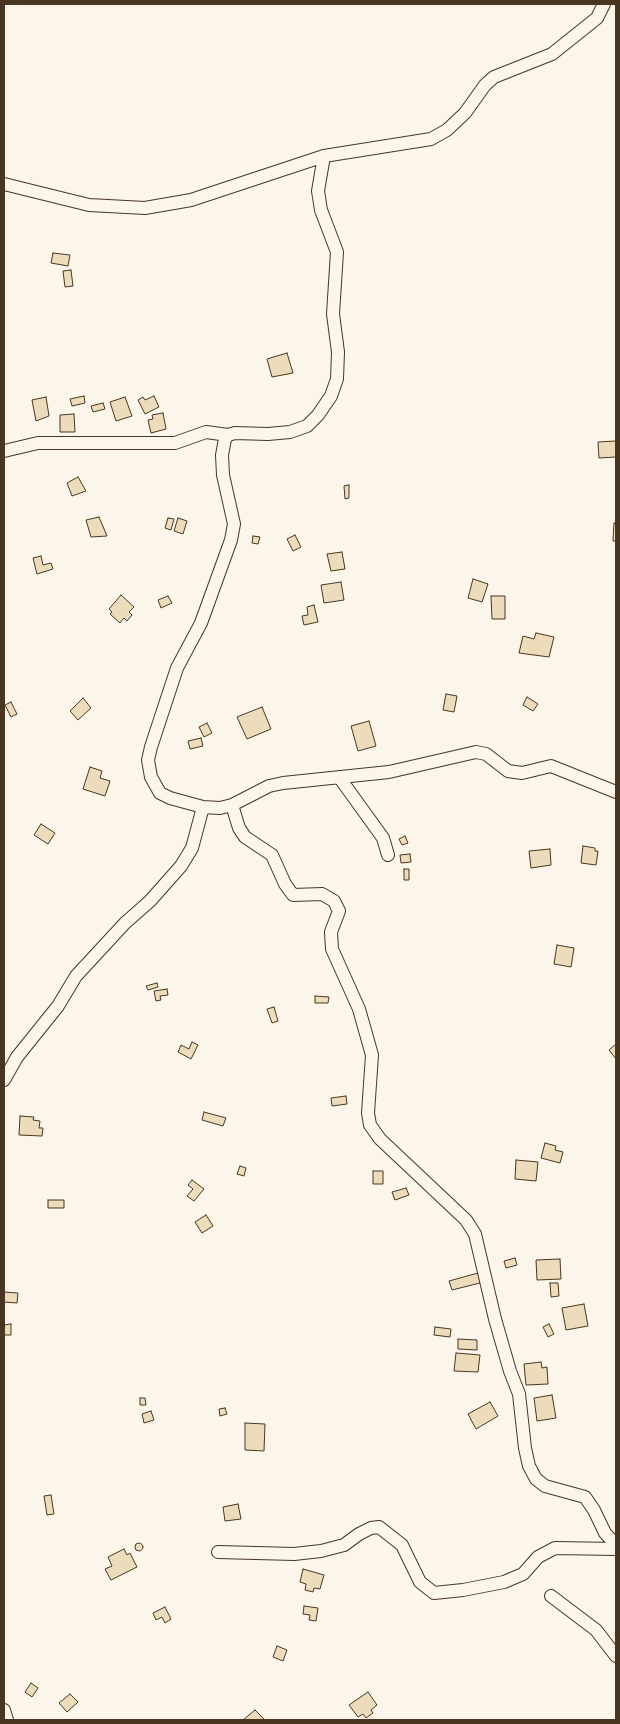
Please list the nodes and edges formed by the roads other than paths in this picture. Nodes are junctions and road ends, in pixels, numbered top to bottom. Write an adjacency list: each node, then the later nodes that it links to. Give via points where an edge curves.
1 (604, 4): 2 (street, via 597,18 552,54 494,77 465,114 431,139)
2 (324, 156): 3 (street, via 190,200 145,208 89,205); 4 (street, via 318,190 321,210 337,252 333,314 338,352 337,379 331,396 307,426 276,434)
3 (4, 184)
4 (228, 435): 5 (street, via 206,432 175,443 38,443); 9 (street, via 222,455 223,476 234,524 231,540 200,623 177,668 148,760 151,777 160,793)
5 (4, 451)
6 (339, 777): 7 (street, via 389,772 476,752 486,754 508,771 522,773 551,766); 8 (street, via 269,786); 10 (street, via 383,838)
7 (616, 792)
8 (232, 805): 9 (street); 12 (street, via 245,837 272,855 293,895 322,894 334,901 339,911 331,932 332,948 359,1009 372,1055 370,1126 380,1140 466,1220 475,1234 495,1319 519,1394 529,1466 545,1486 584,1497 594,1510 604,1534)
9 (203, 807): 11 (street, via 192,848 181,866 76,976)
10 (388, 855)
11 (4, 1080)
12 (616, 1544)
13 (616, 1549): 14 (street, via 555,1548 538,1557 523,1574 504,1582 434,1593 420,1582 402,1545 379,1527 359,1534 344,1545 321,1551 294,1554)
14 (218, 1552)
15 (551, 1596): 16 (street, via 596,1630)
16 (616, 1656)
17 (4, 1710): 18 (street)
18 (7, 1720)

